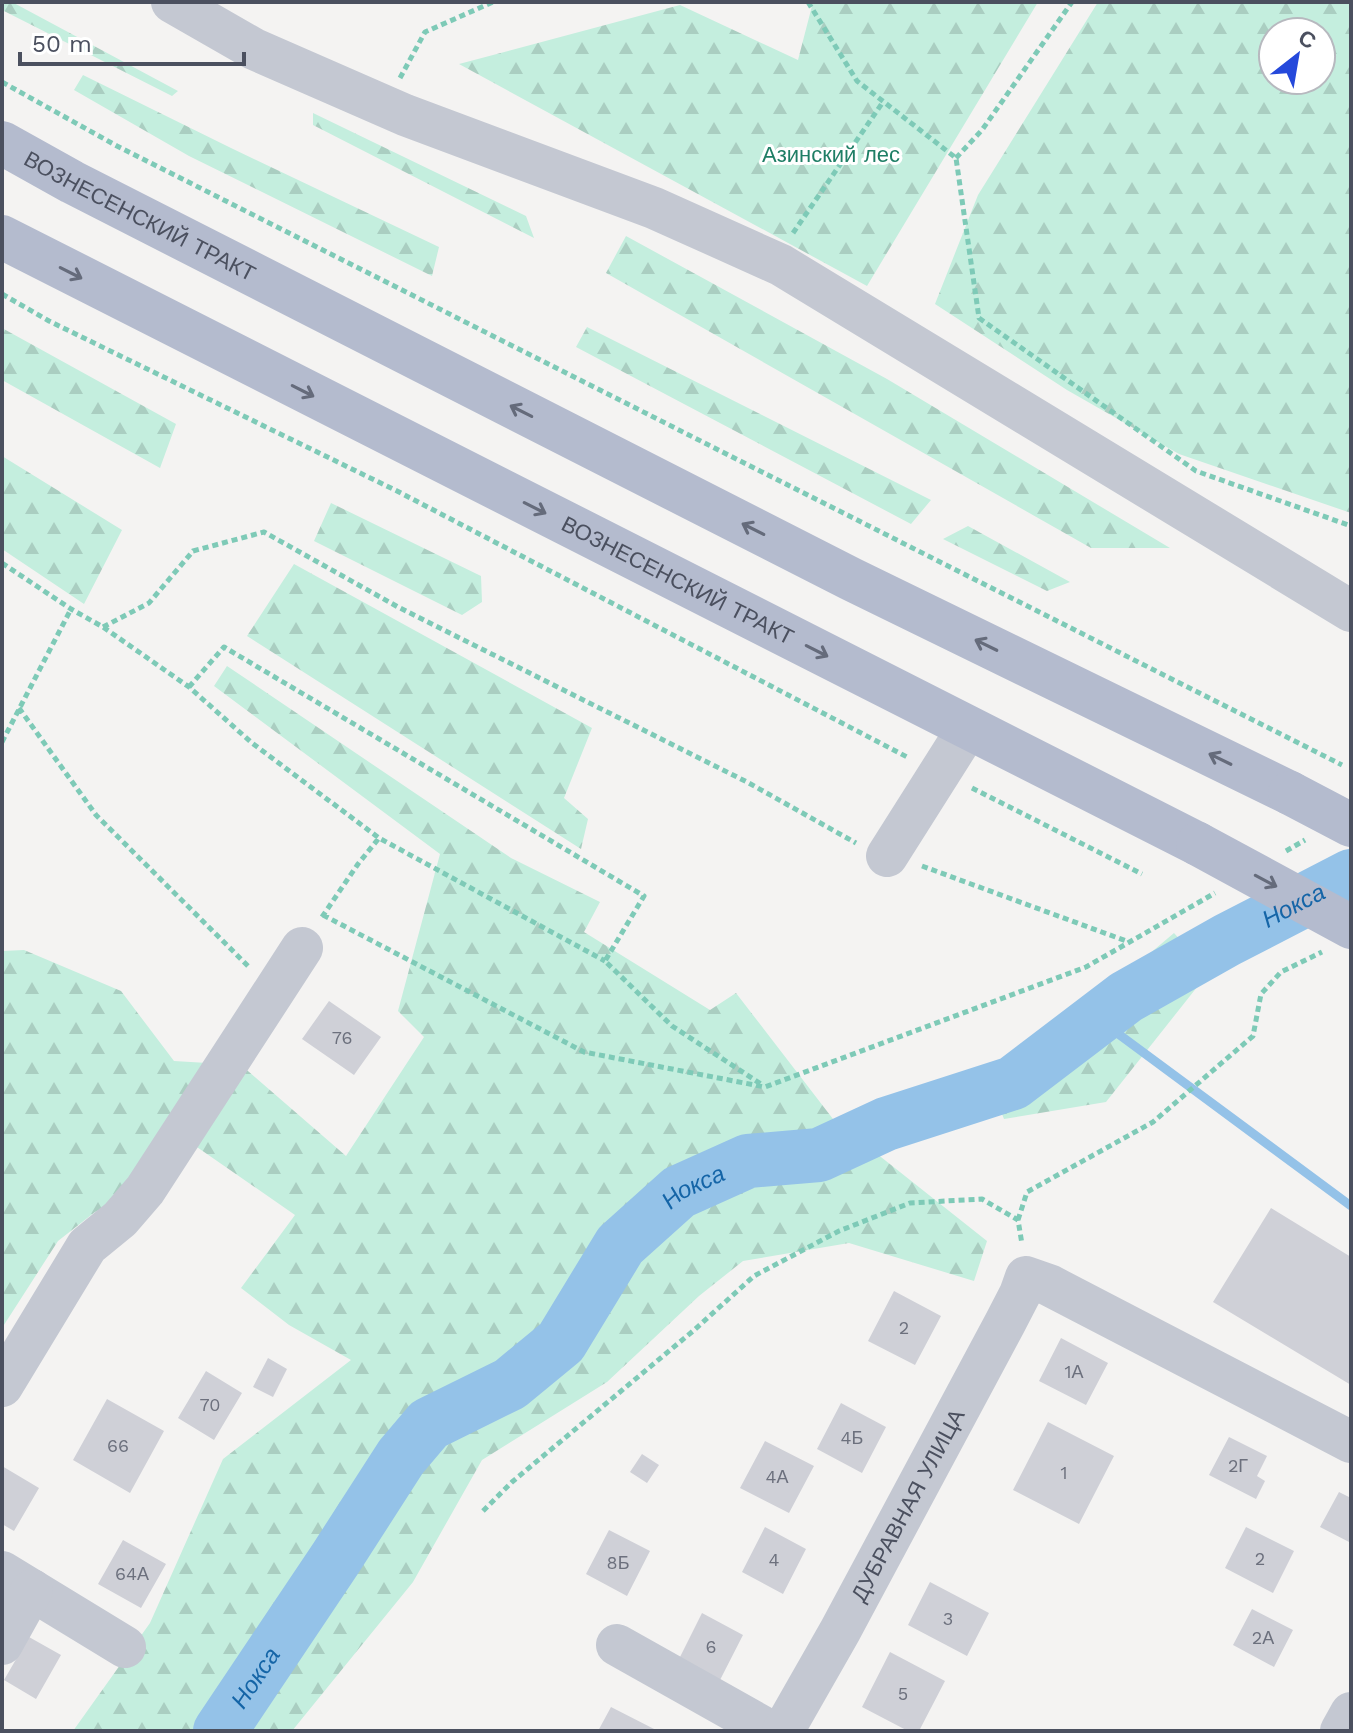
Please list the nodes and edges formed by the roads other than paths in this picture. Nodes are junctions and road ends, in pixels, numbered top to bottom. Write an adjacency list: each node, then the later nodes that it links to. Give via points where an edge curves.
1 (172, 2): 4 (street, via 254,49 405,115 654,208 781,265)
2 (2, 143): 6 (main road, ВОЗНЕСЕНСКИЙ ТРАКТ, one-way to 2, bridge, via 1290,793 851,579)
3 (2, 237): 5 (main road, ВОЗНЕСЕНСКИЙ ТРАКТ, one-way to 5)
4 (1351, 611)
5 (968, 728): 7 (street); 9 (main road, ВОЗНЕСЕНСКИЙ ТРАКТ, one-way to 9, bridge, via 1198,844)
6 (1331, 831)
7 (887, 856)
8 (312, 931): 10 (street, via 145,1190 87,1246)
9 (1337, 939)
10 (2, 1386)
11 (1351, 1442): 18 (street, ДУБРАВНАЯ УЛИЦА, via 1026,1277)
12 (17, 1581): 13 (street); 15 (street)
13 (2, 1644)
14 (617, 1645): 17 (street)
15 (125, 1647)
16 (1351, 1713): 19 (street)
17 (770, 1731)
18 (783, 1731)
19 (1341, 1731)

